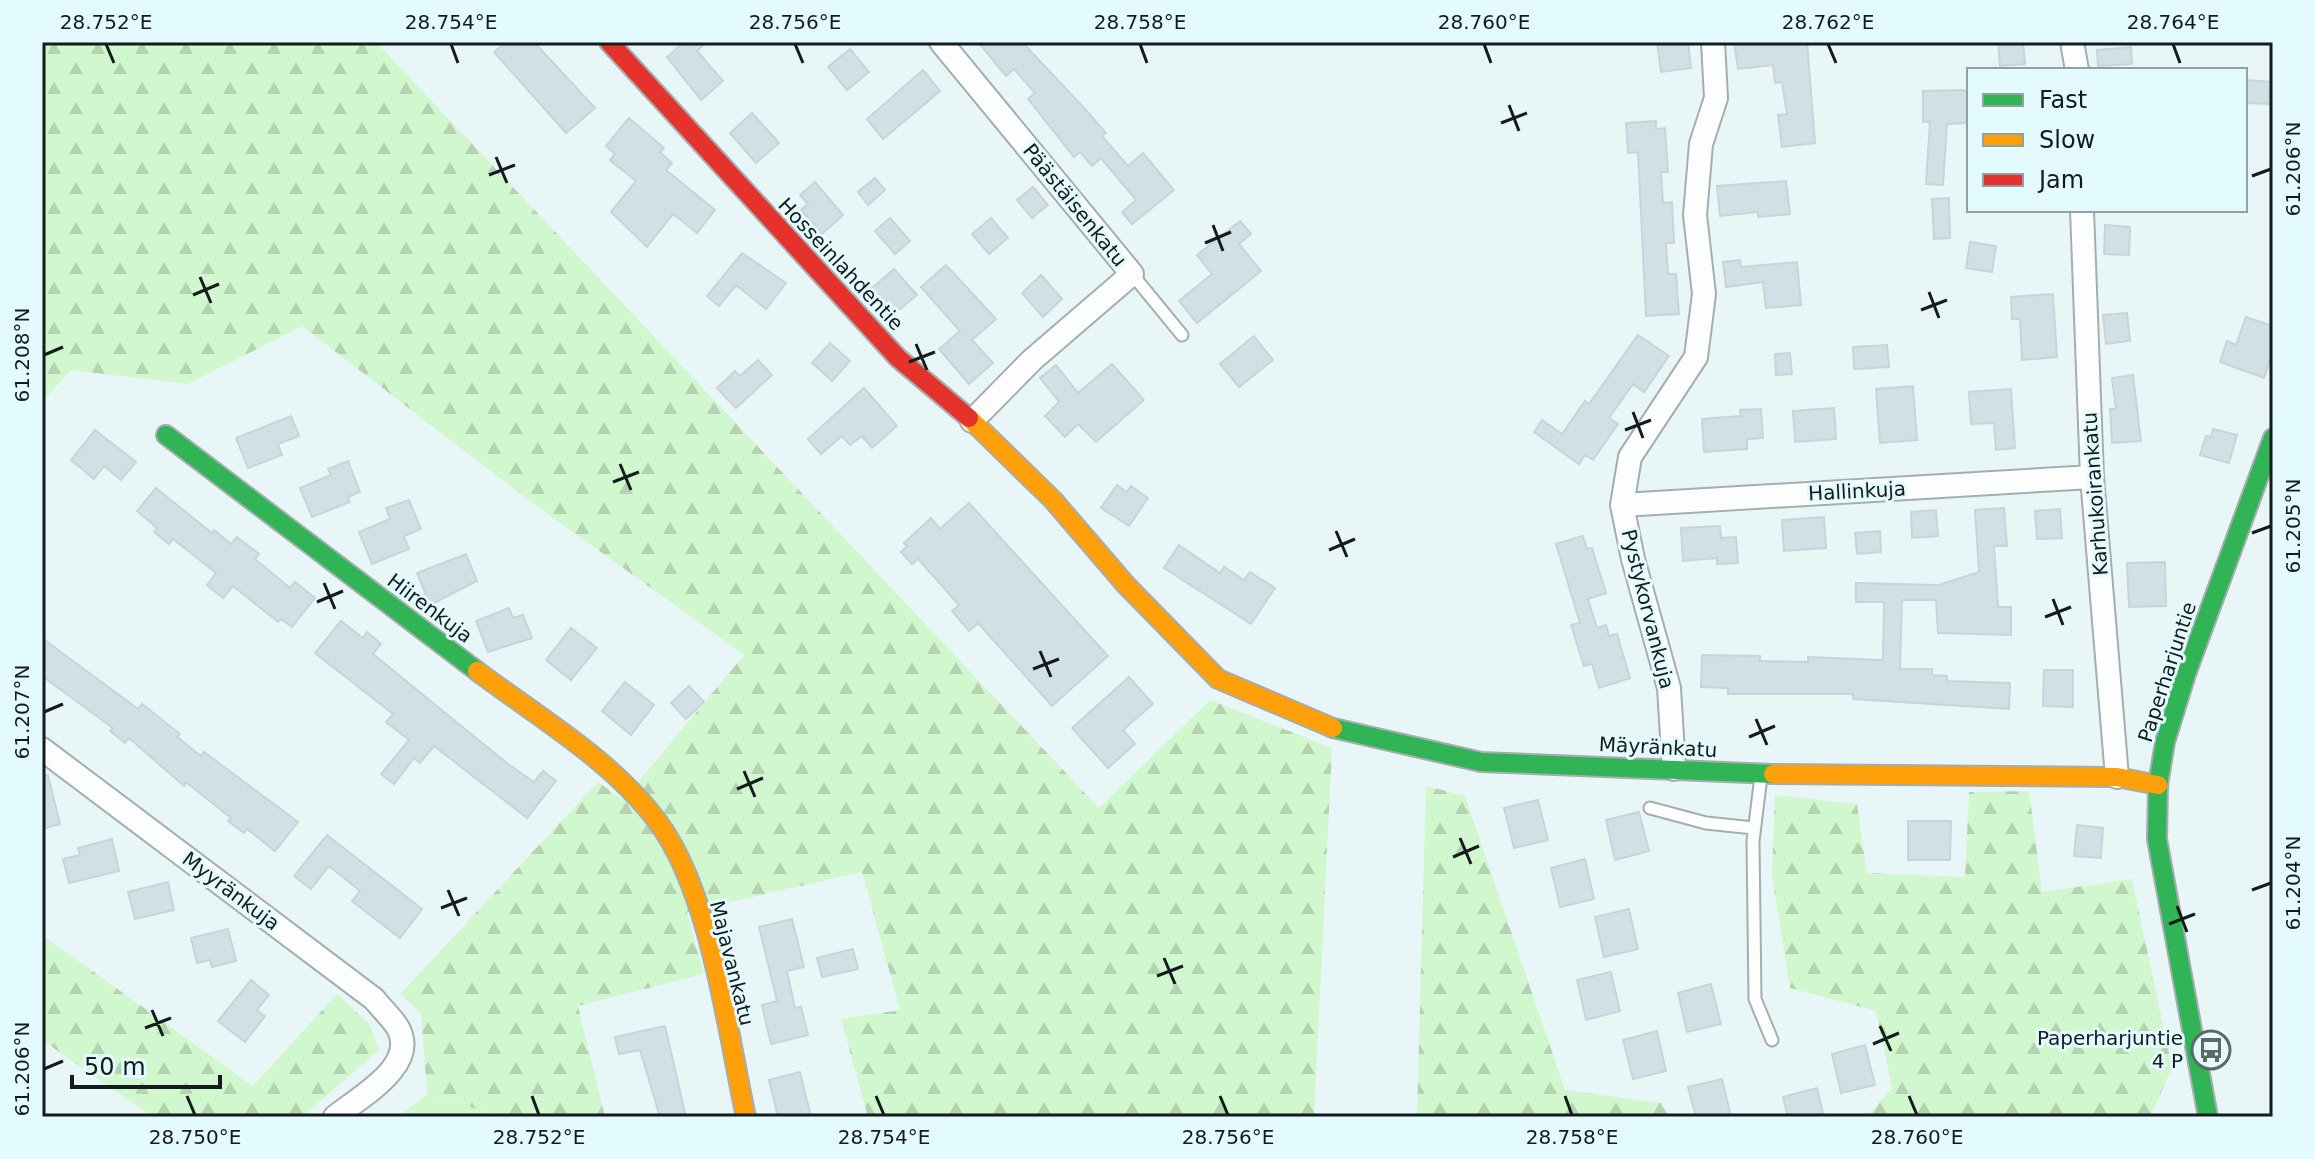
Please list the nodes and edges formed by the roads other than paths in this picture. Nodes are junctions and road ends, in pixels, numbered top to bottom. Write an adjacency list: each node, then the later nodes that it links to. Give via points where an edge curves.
1 (609, 42): 9 (street, Hosseinlahdentie, via 898,358)
2 (941, 42): 7 (street, Päästäisenkatu)
3 (1713, 42): 13 (street, Pystykorvankuja, via 1716,98 1701,144 1695,215 1704,294 1696,357 1630,457)
4 (2072, 42): 5 (street)
5 (2077, 68)
6 (2082, 212): 12 (street, Karhukoirankatu)
7 (1132, 274): 8 (lane); 9 (street, Päästäisenkatu, via 1032,360)
8 (1182, 335)
9 (972, 421): 14 (street, Hosseinlahdentie, via 1053,500)
10 (166, 435): 21 (street, Hiirenkuja, via 614,774)
11 (2273, 438): 19 (street, Paperharjuntie, via 2186,674)
12 (2092, 477): 13 (street, Hallinkuja); 18 (street, Karhukoirankatu)
13 (1622, 505): 16 (street, Pystykorvankuja, via 1669,688)
14 (1218, 679): 16 (street, Mäyränkatu, via 1333,728 1481,762)
15 (42, 749): 24 (street, Myyränkuja, via 374,999 398,1028 403,1046 394,1069)
16 (1674, 769): 17 (street, Mäyränkatu)
17 (1761, 774): 18 (street, Mäyränkatu); 22 (lane)
18 (2117, 777): 19 (street, Mäyränkatu)
19 (2158, 785): 26 (street, Paperharjuntie, via 2157,839)
20 (1650, 808): 22 (lane, via 1706,823)
21 (660, 824): 25 (street, Majavankatu, via 698,910)
22 (1754, 828): 23 (lane, via 1755,999)
23 (1772, 1040)
24 (335, 1117)
25 (746, 1117)
26 (2208, 1117)

